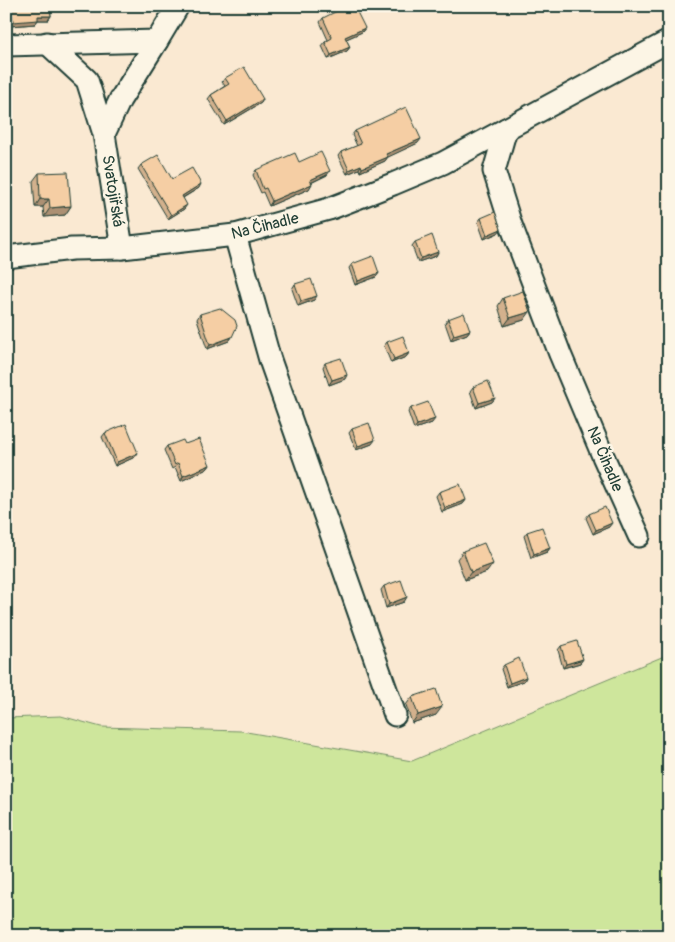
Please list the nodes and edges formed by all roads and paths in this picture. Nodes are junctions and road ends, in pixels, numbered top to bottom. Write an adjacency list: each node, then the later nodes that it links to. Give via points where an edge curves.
1 (178, 6): 2 (street, Svatojiřská)
2 (156, 41): 4 (street); 7 (street, Svatojiřská, via 120,100)
3 (669, 42): 6 (street, Na Čihadle)
4 (47, 44): 5 (street); 7 (street, Svatojiřská, via 87,80)
5 (6, 45)
6 (506, 129): 8 (street, Na Čihadle, via 443,163 329,210); 11 (street, Na Čihadle, via 494,171 502,198 560,354)
7 (104, 134): 9 (street, Svatojiřská)
8 (235, 235): 9 (street, Na Čihadle); 12 (street, via 270,360)
9 (122, 248): 10 (street, Na Čihadle)
10 (6, 256)
11 (639, 536)
12 (395, 715)

